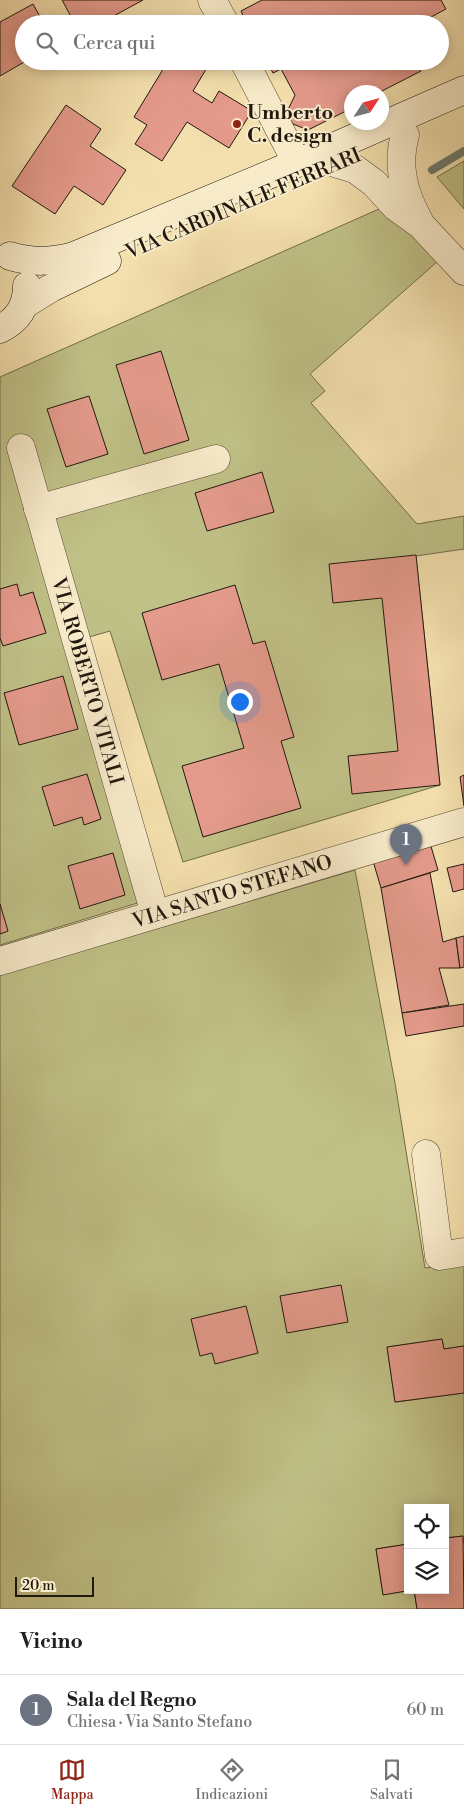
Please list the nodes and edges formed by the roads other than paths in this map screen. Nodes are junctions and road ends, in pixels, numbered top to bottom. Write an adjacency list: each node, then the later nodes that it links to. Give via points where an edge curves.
1 (212, 0): 2 (street)
2 (220, 15)
3 (249, 70): 7 (street)
4 (464, 90): 7 (street, VIA CARDINALE FERRARI)
5 (464, 106): 6 (street, VIA CARDINALE FERRARI)
6 (405, 135): 8 (street, VIA CARDINALE FERRARI); 9 (street, via 401,151 403,182 409,203)
7 (297, 163): 10 (street, VIA CARDINALE FERRARI, via 74,256 34,262)
8 (335, 163): 9 (street, via 362,173 396,207); 12 (street, VIA CARDINALE FERRARI, via 93,267)
9 (421, 225): 11 (street)
10 (5, 254): 12 (street, via 22,269 28,286)
11 (464, 271)
12 (25, 304): 13 (street, VIA CARDINALE FERRARI, via 15,320)
13 (0, 329)
14 (21, 448): 16 (street, VIA ROBERTO VITALI)
15 (216, 459): 16 (street)
16 (38, 509): 18 (street, VIA ROBERTO VITALI)
17 (464, 822): 18 (street, VIA SANTO STEFANO)
18 (155, 914): 19 (street, VIA SANTO STEFANO)
19 (0, 961)
20 (426, 1154): 21 (street, via 439,1256)
21 (464, 1252)

